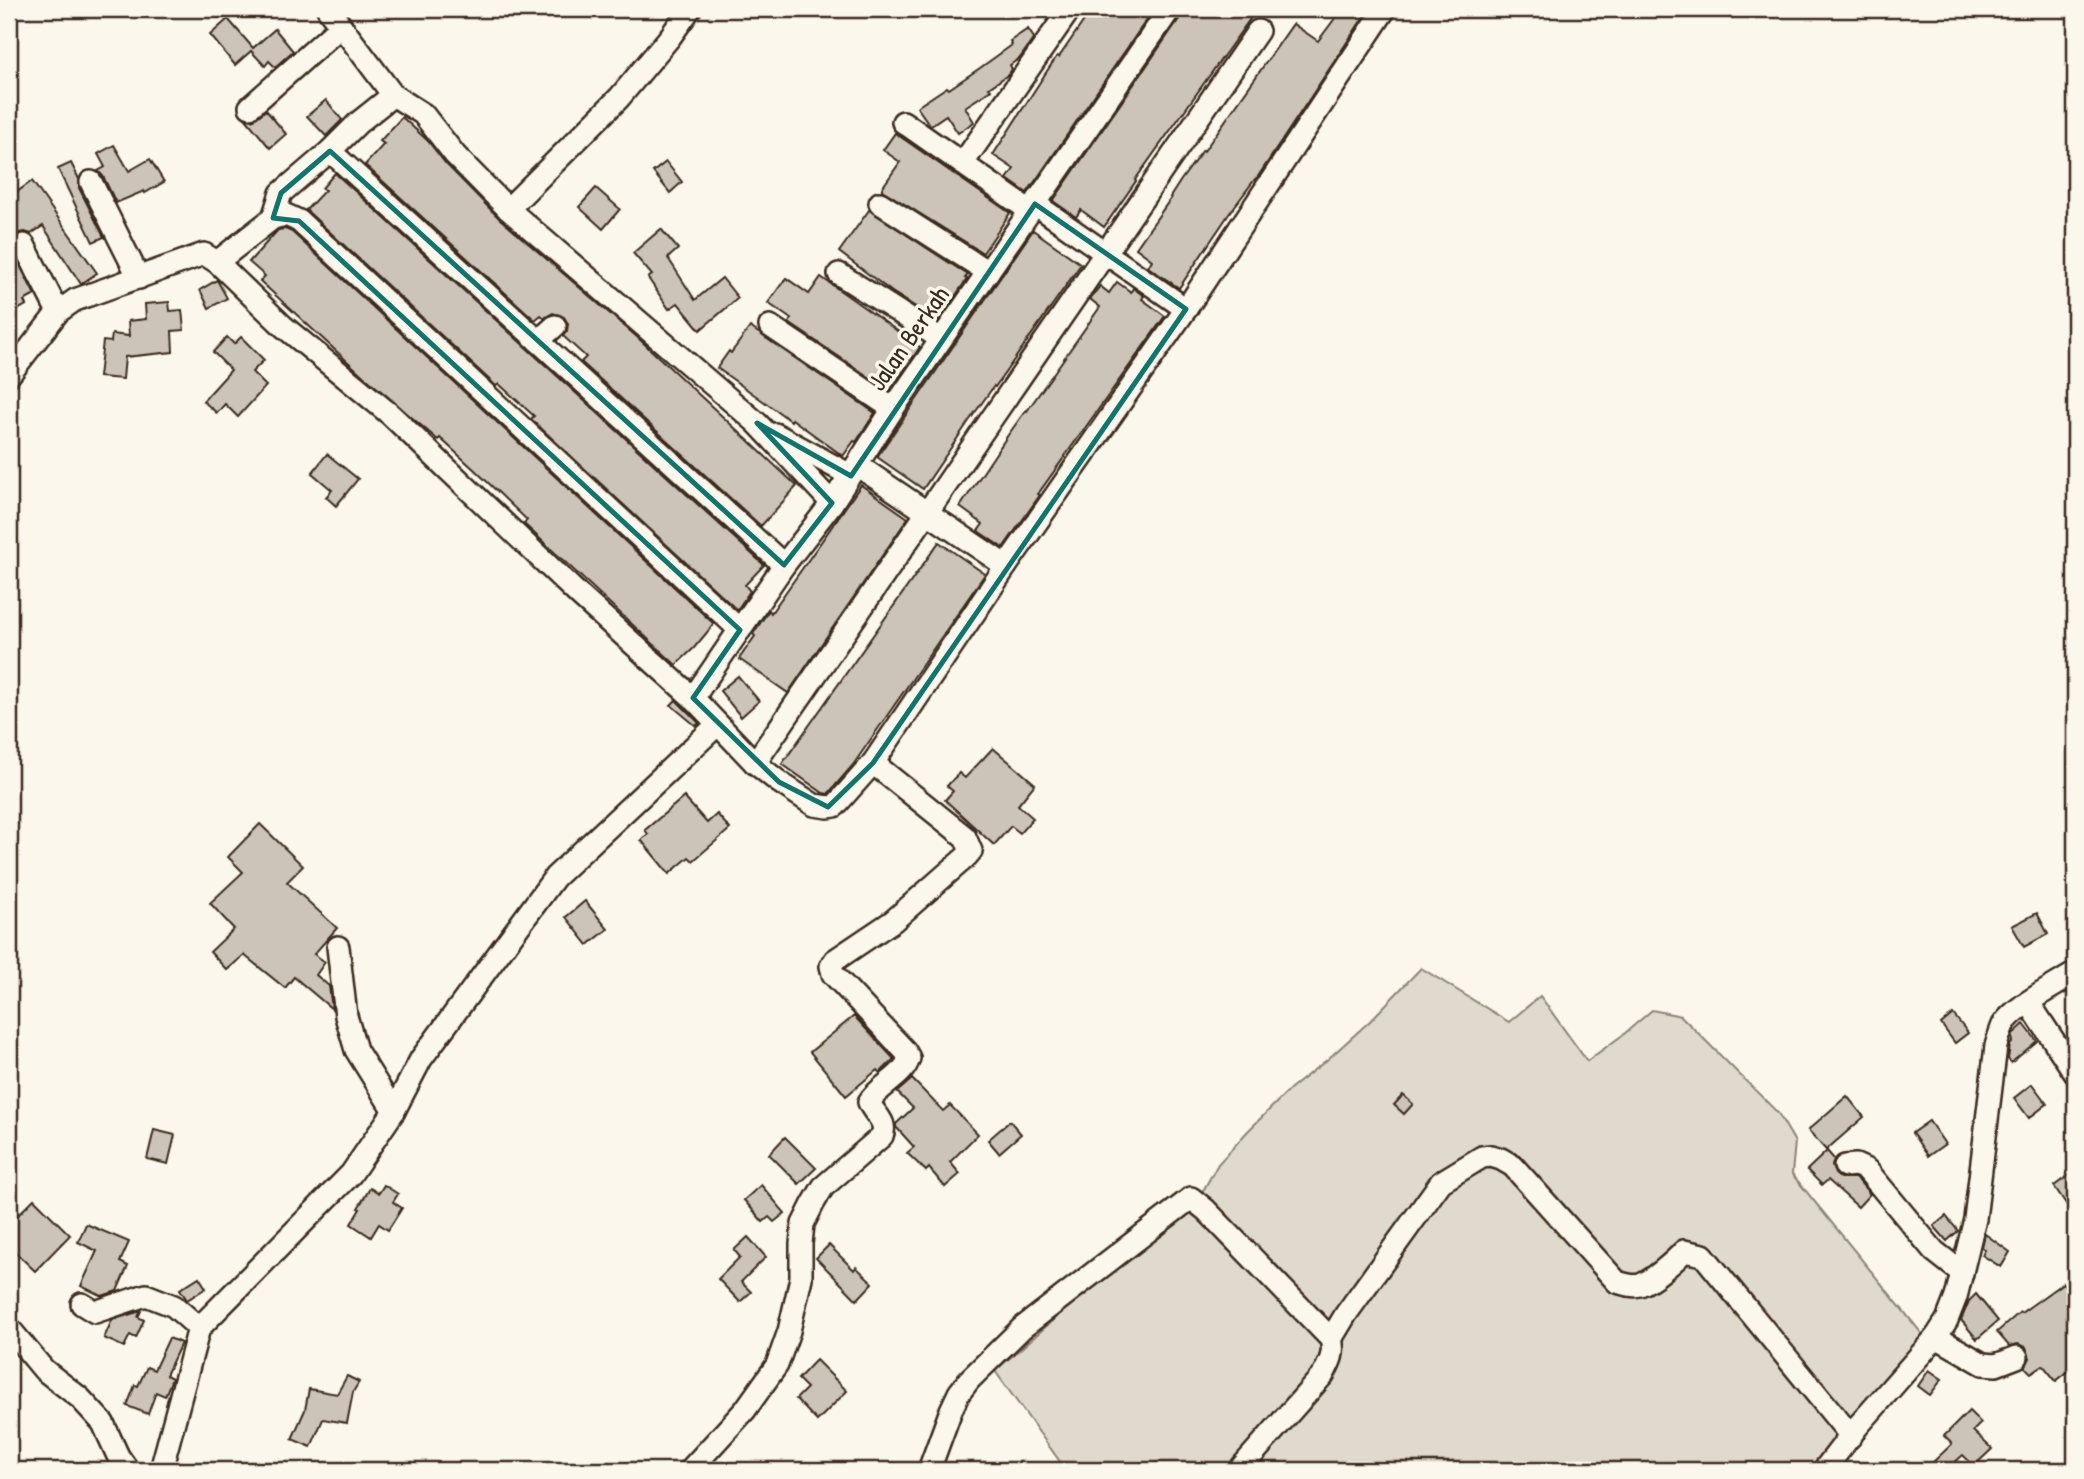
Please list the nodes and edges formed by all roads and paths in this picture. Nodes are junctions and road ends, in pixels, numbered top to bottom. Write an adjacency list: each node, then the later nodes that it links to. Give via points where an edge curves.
1 (328, 9): 6 (street)
2 (690, 9): 16 (street, via 619,99)
3 (1070, 9): 12 (street)
4 (1170, 9): 15 (street, Jalan Berkah)
5 (1384, 10): 24 (street)
6 (341, 26): 8 (street); 9 (street)
7 (1258, 31): 19 (street)
8 (393, 95): 11 (street); 16 (street, via 424,114 455,155)
9 (250, 107)
10 (903, 122): 12 (street)
11 (330, 151): 17 (street, via 281,193); 29 (street)
12 (964, 163): 15 (street)
13 (91, 183): 23 (street)
14 (880, 204): 21 (street)
15 (1033, 207): 19 (street); 21 (street, Jalan Berkah)
16 (508, 209): 32 (street)
17 (273, 218): 20 (street); 38 (street, via 286,215 299,221)
18 (24, 245): 25 (street)
19 (1106, 253): 24 (street); 35 (street)
20 (217, 262): 23 (street, via 204,254); 39 (street, via 283,326 391,415)
21 (988, 272): 28 (street, Jalan Berkah)
22 (839, 274): 28 (street)
23 (139, 278): 25 (street, via 75,300)
24 (1186, 309): 37 (street)
25 (58, 312): 30 (street)
26 (555, 326): 29 (street)
27 (770, 326): 31 (street)
28 (941, 339): 31 (street, Jalan Berkah)
29 (538, 341): 36 (street)
30 (9, 375)
31 (893, 409): 33 (street, Jalan Berkah)
32 (757, 423): 33 (street); 34 (street)
33 (854, 470): 34 (street, Jalan Berkah); 35 (street)
34 (832, 503): 36 (street, Jalan Berkah)
35 (928, 512): 37 (street); 41 (street)
36 (785, 565): 38 (street, Jalan Berkah)
37 (1006, 566): 42 (street)
38 (740, 629): 39 (street, Jalan Berkah)
39 (693, 698): 40 (street)
40 (717, 725): 41 (street); 47 (street, via 555,877 421,1059)
41 (755, 763): 42 (street, via 814,805 828,807 835,806)
42 (873, 763): 59 (street, via 965,837 971,851 893,921 831,966 833,975 909,1058 906,1067 869,1102 882,1120 882,1136 823,1187 803,1223 802,1278 777,1365 745,1410)
43 (338, 947): 47 (street, via 346,1016 356,1050)
44 (2075, 974): 45 (street)
45 (2029, 1003): 46 (street); 49 (street, via 2008,1019 1996,1046 1975,1219)
46 (2075, 1073)
47 (394, 1111): 52 (street, via 351,1174)
48 (1845, 1166): 49 (street, via 1856,1164 1867,1170 1934,1251)
49 (1962, 1273): 53 (street, via 1947,1320)
50 (82, 1304): 52 (street, via 95,1312 146,1295 174,1306)
51 (9, 1328): 57 (street, via 44,1370 103,1423)
52 (199, 1328): 58 (street)
53 (1936, 1337): 55 (street, via 1983,1364 1996,1365); 56 (street)
54 (1331, 1339): 56 (street, via 1441,1182 1491,1156 1513,1166 1617,1282 1640,1285 1684,1251 1703,1255); 60 (street, via 1191,1198 1022,1328 969,1380 951,1410); 61 (street, via 1332,1356 1323,1374)
55 (2017, 1357)
56 (1851, 1436): 62 (street)
57 (128, 1470)
58 (161, 1470)
59 (690, 1470)
60 (929, 1470)
61 (1239, 1470)
62 (1824, 1470)

